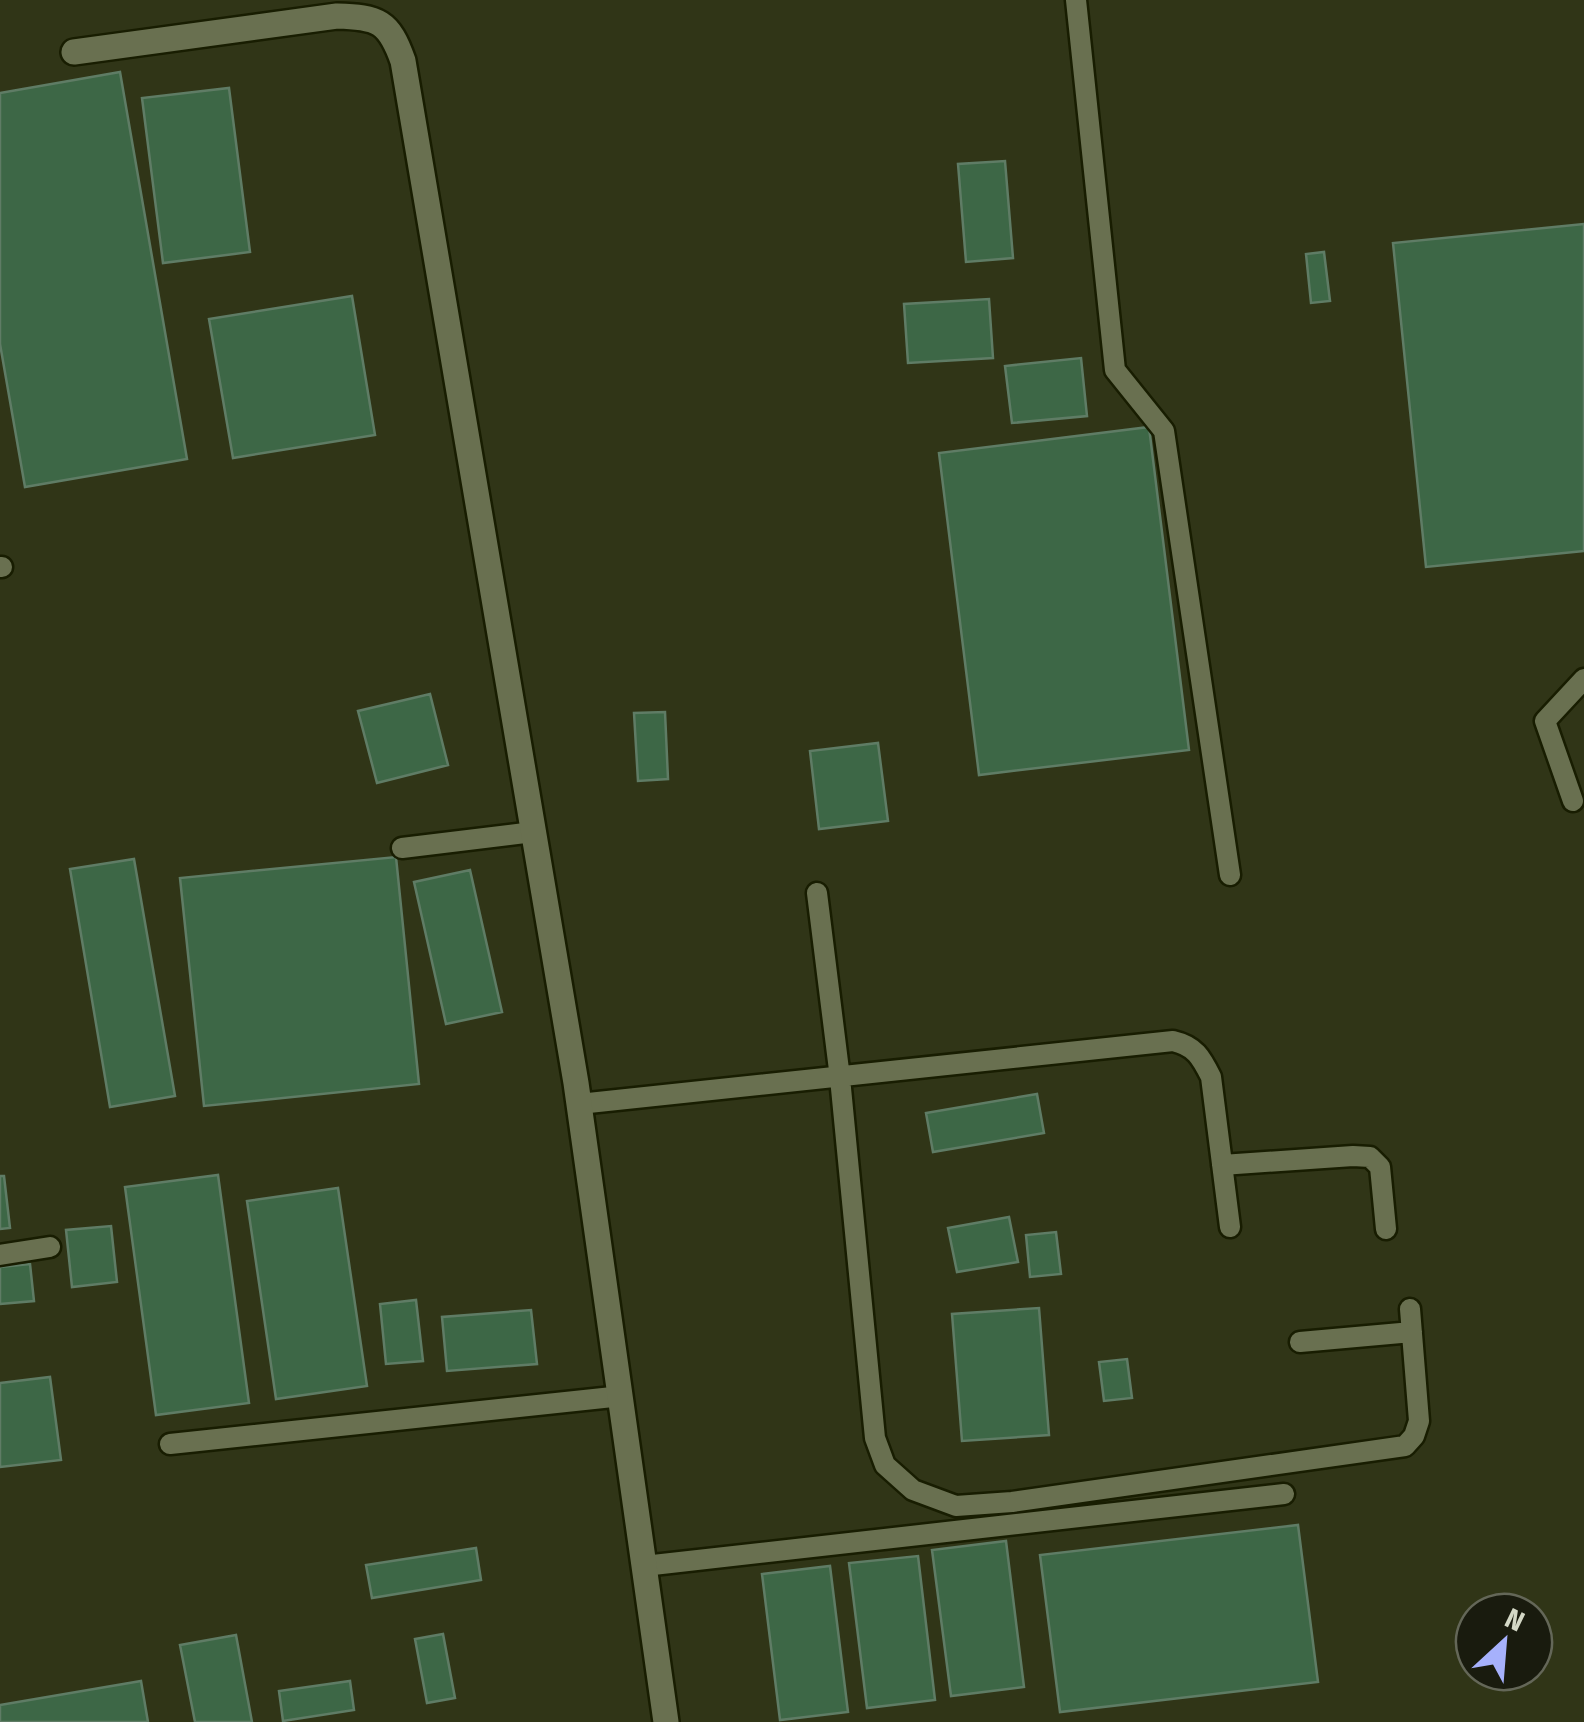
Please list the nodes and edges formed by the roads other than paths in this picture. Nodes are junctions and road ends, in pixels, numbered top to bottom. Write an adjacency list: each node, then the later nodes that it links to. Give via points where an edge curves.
1 (1076, 0): 7 (lane, via 1115,370 1164,431)
2 (74, 52): 5 (street, via 337,16 368,17 393,32 410,99)
3 (1584, 680): 4 (lane, via 1545,720)
4 (1573, 800)
5 (533, 832): 6 (lane); 10 (street)
6 (402, 848)
7 (1230, 875)
8 (817, 893): 9 (lane)
9 (840, 1078): 10 (lane); 11 (lane, via 1173,1041 1201,1056 1211,1077); 17 (lane, via 875,1438 885,1465 913,1490 956,1506 1012,1502 1405,1446 1419,1421)
10 (579, 1104): 19 (street)
11 (1222, 1165): 12 (lane); 13 (lane, via 1370,1157 1380,1166)
12 (1230, 1227)
13 (1386, 1229)
14 (50, 1247): 15 (lane)
15 (0, 1255)
16 (1410, 1309): 17 (lane)
17 (1412, 1332): 18 (lane)
18 (1300, 1342)
19 (622, 1396): 20 (lane); 22 (street)
20 (170, 1444)
21 (1284, 1494): 22 (lane)
22 (644, 1566): 23 (street)
23 (666, 1722)

